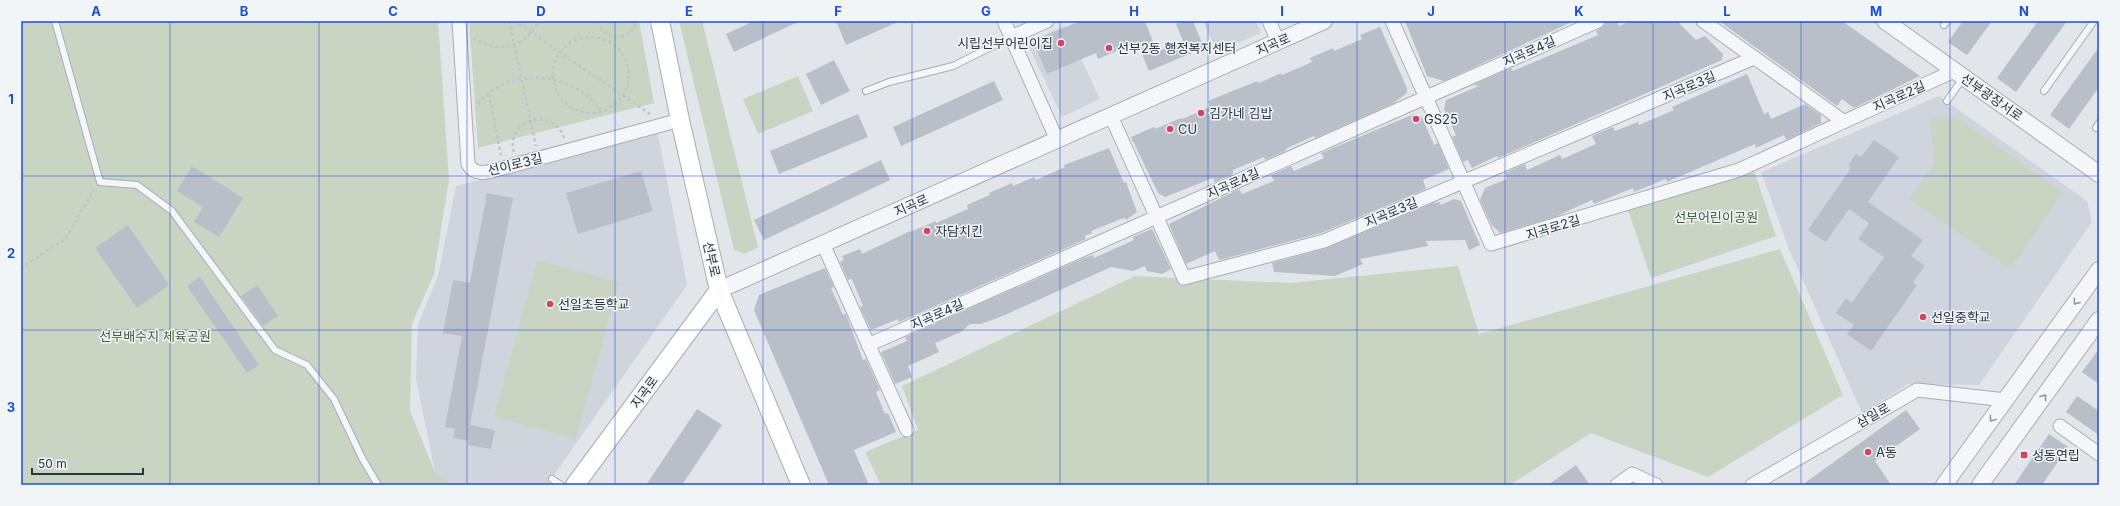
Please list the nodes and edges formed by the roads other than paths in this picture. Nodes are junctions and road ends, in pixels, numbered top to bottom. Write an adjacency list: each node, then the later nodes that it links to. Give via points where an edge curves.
1 (55, 21): 38 (lane, via 100,182 137,185 172,211 275,350 307,365 334,399)
2 (459, 21): 23 (street, 선이로3길, via 468,164 472,170 480,173 518,166)
3 (660, 21): 23 (main road, 선부로)
4 (1004, 21): 13 (street)
5 (1047, 21): 13 (street)
6 (1269, 21): 14 (street)
7 (1324, 21): 14 (street, 지곡로)
8 (1392, 21): 19 (street, 지곡로2길)
9 (1598, 21): 19 (street, 지곡로4길)
10 (1703, 21): 15 (street)
11 (1884, 21): 16 (street, 선부광장서로)
12 (2094, 21): 18 (lane)
13 (1011, 37): 17 (lane, via 953,66 889,82); 24 (street)
14 (1278, 42): 21 (street, 지곡로)
15 (1754, 58): 22 (street); 26 (street, 지곡로3길)
16 (1959, 74): 20 (lane); 22 (street, 지곡로2길); 25 (street, 선부광장서로)
17 (866, 91)
18 (2044, 91)
19 (1426, 97): 26 (street, 지곡로2길); 27 (street, 지곡로4길)
20 (1947, 101)
21 (1111, 116): 24 (street, 지곡로); 27 (street, 지곡로3길)
22 (1843, 121): 26 (street, 지곡로2길, via 1739,170 1491,244)
23 (672, 122): 30 (main road, 선부로)
24 (1057, 140): 28 (street, 지곡로)
25 (2099, 174)
26 (1464, 182): 27 (street, 지곡로3길, via 1324,241 1184,278)
27 (1156, 217): 32 (street, 지곡로4길)
28 (823, 244): 30 (street, 지곡로); 32 (street)
29 (2099, 270): 33 (street, one-way to 33)
30 (720, 290): 40 (main road, 지곡로); 41 (main road, 선부로)
31 (2099, 320): 46 (street, one-way to 31)
32 (868, 345): 35 (street)
33 (2006, 400): 44 (street, 삼일로, via 1916,390 1873,411); 45 (street, one-way to 45)
34 (2060, 426): 36 (street)
35 (907, 430)
36 (2099, 454)
37 (552, 479): 39 (lane)
38 (378, 485)
39 (561, 485)
40 (575, 485)
41 (802, 485)
42 (1617, 485): 43 (street, via 1632,474)
43 (1656, 485)
44 (1752, 485)
45 (1944, 485)
46 (1980, 485)

